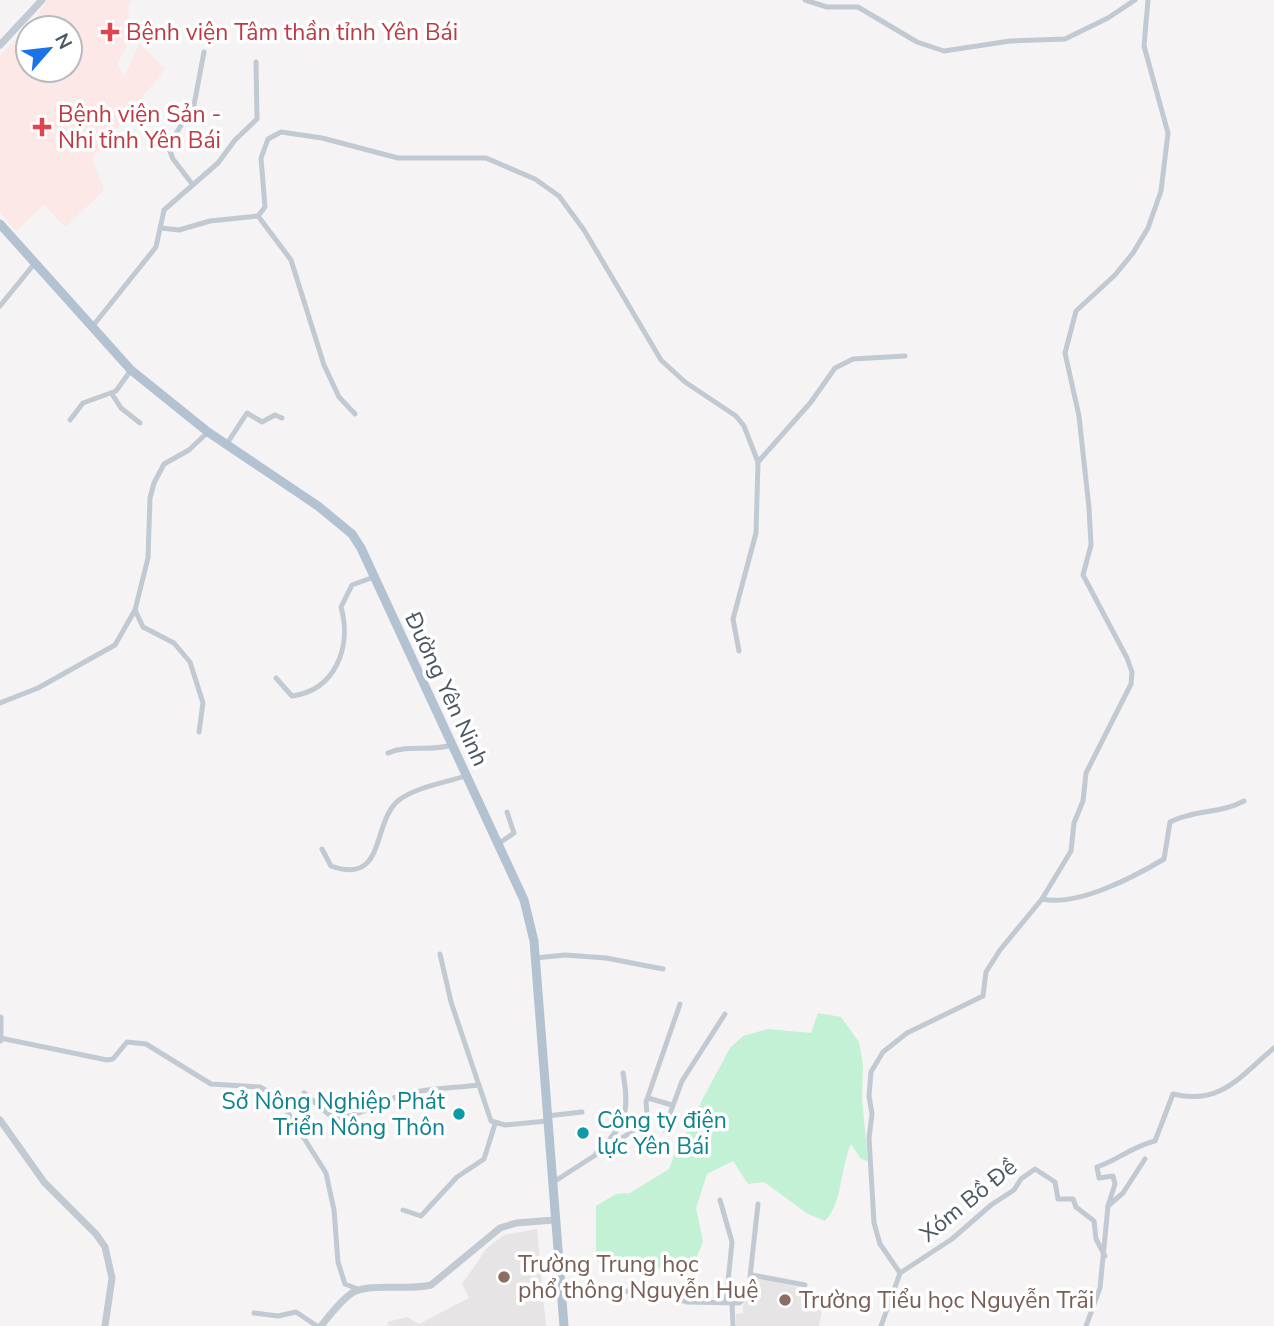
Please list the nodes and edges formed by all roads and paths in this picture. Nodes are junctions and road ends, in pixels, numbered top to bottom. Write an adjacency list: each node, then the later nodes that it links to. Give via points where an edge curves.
1 (42, 0): 5 (street)
2 (805, 0): 3 (street, via 827,7 862,8 939,51 1065,39)
3 (1135, 0)
4 (1148, 0): 38 (street, via 1144,46 1168,133 1161,191 1138,246 1076,311 1065,353 1079,416 1089,508 1091,545 1083,575 1127,658 1132,677 1086,773 1071,850)
5 (0, 45)
6 (204, 52): 8 (street, via 194,105 168,146)
7 (257, 62): 8 (street, via 257,119)
8 (193, 185): 11 (street, via 164,210)
9 (258, 216): 11 (street, via 179,230); 18 (street, via 291,260 324,365 339,397); 24 (street, via 265,207 261,158 271,136 281,132 398,158 496,161 535,180 559,196 605,262 661,360 736,416)
10 (0, 224): 12 (main road, Đường Yên Ninh)
11 (161, 228): 14 (street, via 152,252)
12 (35, 263): 13 (street); 14 (main road, Đường Yên Ninh)
13 (0, 306)
14 (92, 327): 16 (main road, Đường Yên Ninh)
15 (905, 356): 24 (street, via 862,357 835,368)
16 (131, 370): 17 (street); 22 (main road, Đường Yên Ninh)
17 (112, 394): 20 (street, via 83,403); 21 (street)
18 (355, 414)
19 (282, 418): 23 (street, via 277,414 262,422 247,414)
20 (69, 420)
21 (140, 423)
22 (208, 432): 23 (main road, Đường Yên Ninh); 26 (street, via 194,447 164,464 154,483 148,558)
23 (226, 445): 25 (main road, Đường Yên Ninh, via 342,525 361,548)
24 (758, 462): 27 (street, via 756,533 732,627)
25 (374, 578): 28 (street, via 352,585 341,607 345,641 338,664 324,683 292,696); 31 (main road, Đường Yên Ninh)
26 (135, 610): 29 (street, via 115,645 38,688); 30 (street, via 143,627 174,643 190,662 203,703)
27 (739, 651)
28 (276, 678)
29 (0, 703)
30 (200, 732)
31 (452, 745): 32 (street); 33 (main road, Đường Yên Ninh)
32 (388, 753)
33 (466, 776): 36 (main road, Đường Yên Ninh); 37 (street, via 399,800 388,814 373,856 362,866 331,866)
34 (1244, 801): 38 (street, via 1233,807 1189,812 1170,822 1164,859 1138,875 1057,902)
35 (507, 812): 36 (street, via 514,833)
36 (498, 844): 40 (main road, Đường Yên Ninh, via 524,900)
37 (322, 849)
38 (1042, 898): 66 (street, via 986,972 983,996 907,1033 883,1052 871,1072 874,1223 880,1244)
39 (440, 954): 48 (street)
40 (535, 958): 41 (street, via 606,958); 53 (main road, Đường Yên Ninh)
41 (663, 969)
42 (680, 1004): 50 (street)
43 (725, 1014): 51 (street)
44 (0, 1018): 45 (street)
45 (0, 1039): 69 (street, via 107,1060 127,1042 139,1043 211,1084 260,1087 275,1094 326,1173 338,1262 345,1284)
46 (1274, 1048): 62 (street, via 1223,1091 1187,1097 1173,1094 1155,1140 1097,1167 1099,1178 1113,1176)
47 (623, 1073): 58 (street, via 626,1113 613,1137)
48 (479, 1085): 49 (street, via 408,1093 349,1118 333,1118); 55 (street)
49 (304, 1093)
50 (648, 1098): 51 (street); 58 (street, via 647,1114 639,1127)
51 (672, 1105): 56 (street)
52 (582, 1112): 53 (street)
53 (547, 1118): 55 (street); 59 (main road, Đường Yên Ninh)
54 (0, 1120): 73 (street, via 44,1182 105,1247 113,1278)
55 (495, 1124): 63 (street, via 484,1158 457,1177 421,1216)
56 (664, 1130)
57 (1145, 1159): 62 (street, via 1123,1193)
58 (587, 1161): 59 (street)
59 (552, 1183): 64 (main road, Đường Yên Ninh)
60 (720, 1200): 71 (street, via 732,1242)
61 (758, 1205): 67 (street)
62 (1108, 1206): 65 (street)
63 (403, 1210)
64 (554, 1220): 69 (street, via 500,1228 431,1285); 70 (main road, Đường Yên Ninh)
65 (1105, 1256): 66 (street, Xóm Bồ Đề, via 1094,1221 1073,1199 1058,1199 1055,1182 1035,1169 952,1239); 78 (street, via 1101,1288)
66 (900, 1273): 77 (street)
67 (750, 1277): 68 (street, via 759,1274); 71 (street, via 743,1300)
68 (805, 1285)
69 (359, 1289): 74 (street)
70 (561, 1293): 71 (street, via 638,1291 687,1302); 75 (main road, Đường Yên Ninh)
71 (729, 1302): 76 (street)
72 (254, 1313): 74 (street, via 296,1312)
73 (106, 1326)
74 (319, 1326)
75 (564, 1326)
76 (733, 1326)
77 (881, 1326)
78 (1087, 1326)

